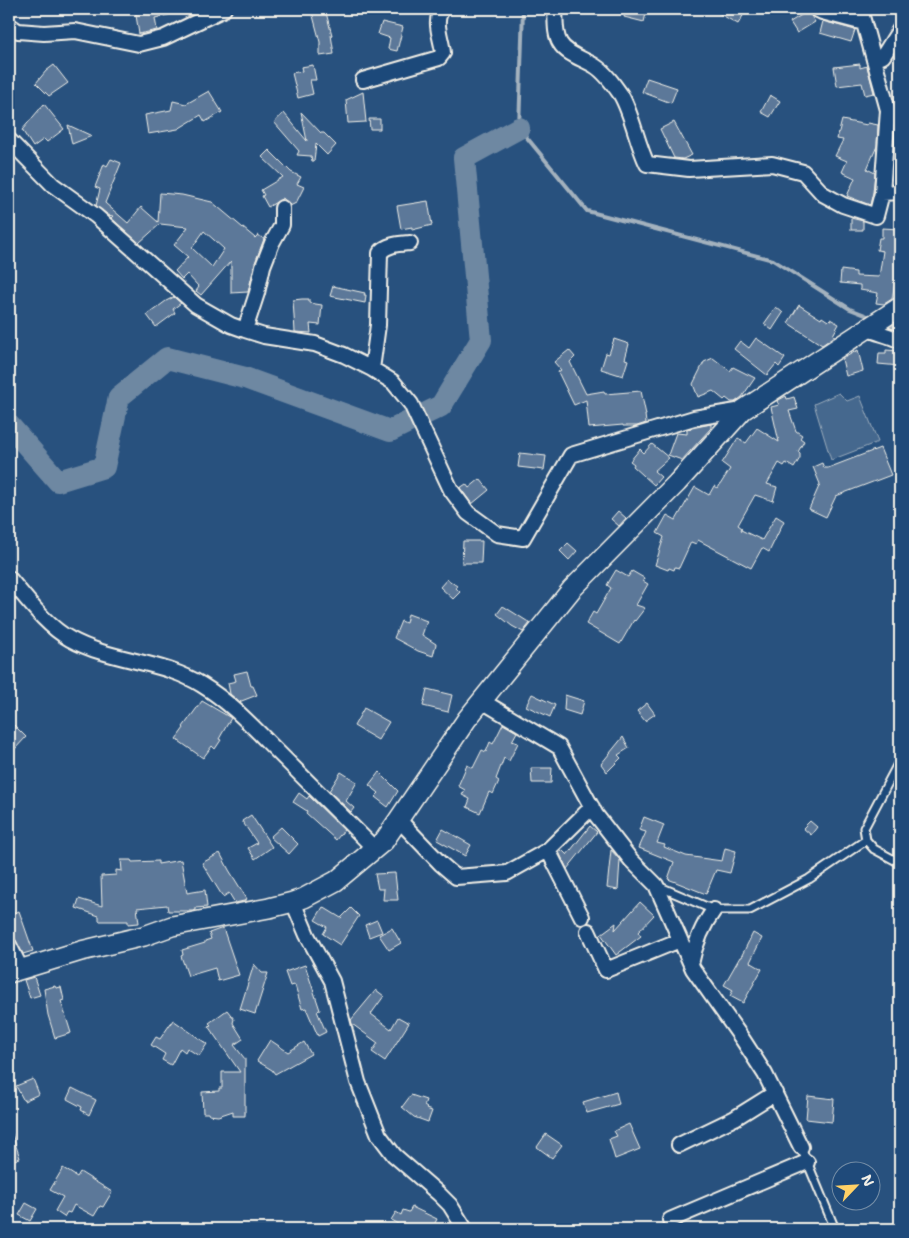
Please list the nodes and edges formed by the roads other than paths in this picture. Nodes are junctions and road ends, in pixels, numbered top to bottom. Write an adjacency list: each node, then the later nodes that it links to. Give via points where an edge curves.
1 (224, 9): 7 (street, via 163,38 139,44 75,31 18,31)
2 (443, 9): 10 (street, via 438,13 442,47 439,58)
3 (555, 9): 13 (street, via 560,43 597,67 611,81 622,97 648,164 689,169 772,164 803,172 823,194 876,216)
4 (816, 9): 6 (street)
5 (860, 9): 6 (street)
6 (864, 22): 9 (street)
7 (9, 25)
8 (900, 29): 9 (street, via 883,56)
9 (874, 60): 13 (street, via 888,110)
10 (363, 80)
11 (9, 140): 17 (street, via 53,185 96,216 196,306)
12 (900, 192): 13 (street)
13 (882, 193)
14 (282, 208): 17 (street, via 282,225 263,266)
15 (410, 243): 19 (street, via 389,246 380,252 378,325)
16 (881, 320): 18 (street, via 876,333); 20 (street)
17 (245, 330): 19 (street, via 315,344)
18 (900, 341)
19 (372, 368): 20 (street, via 393,382 411,404 451,490 468,513 497,534 524,538 572,455 694,418)
20 (743, 410): 22 (street, via 572,589)
21 (9, 578): 27 (street, via 48,622 71,640 174,671 216,694)
22 (482, 701): 24 (street, via 560,747); 25 (street)
23 (900, 760): 26 (lane, via 864,828)
24 (592, 807): 28 (street); 30 (street, via 631,860)
25 (399, 820): 27 (street); 28 (street, via 456,877 507,873)
26 (866, 840): 29 (lane, via 874,849); 32 (lane, via 809,879 750,910)
27 (375, 849): 31 (street, via 336,882)
28 (548, 850): 33 (street)
29 (900, 863)
30 (656, 885): 32 (lane); 35 (street)
31 (293, 902): 38 (street, via 172,926); 44 (street, via 332,981 358,1082 379,1135 394,1155 440,1194)
32 (714, 910): 37 (street, via 704,924)
33 (582, 917)
34 (588, 932): 35 (street, via 606,970)
35 (680, 940): 37 (street)
36 (9, 945): 38 (street)
37 (691, 964): 39 (street)
38 (15, 971)
39 (775, 1093): 40 (street, via 735,1118); 41 (street)
40 (679, 1145)
41 (801, 1147): 42 (lane)
42 (807, 1162): 43 (street); 45 (lane)
43 (670, 1220)
44 (465, 1229)
45 (835, 1229)

